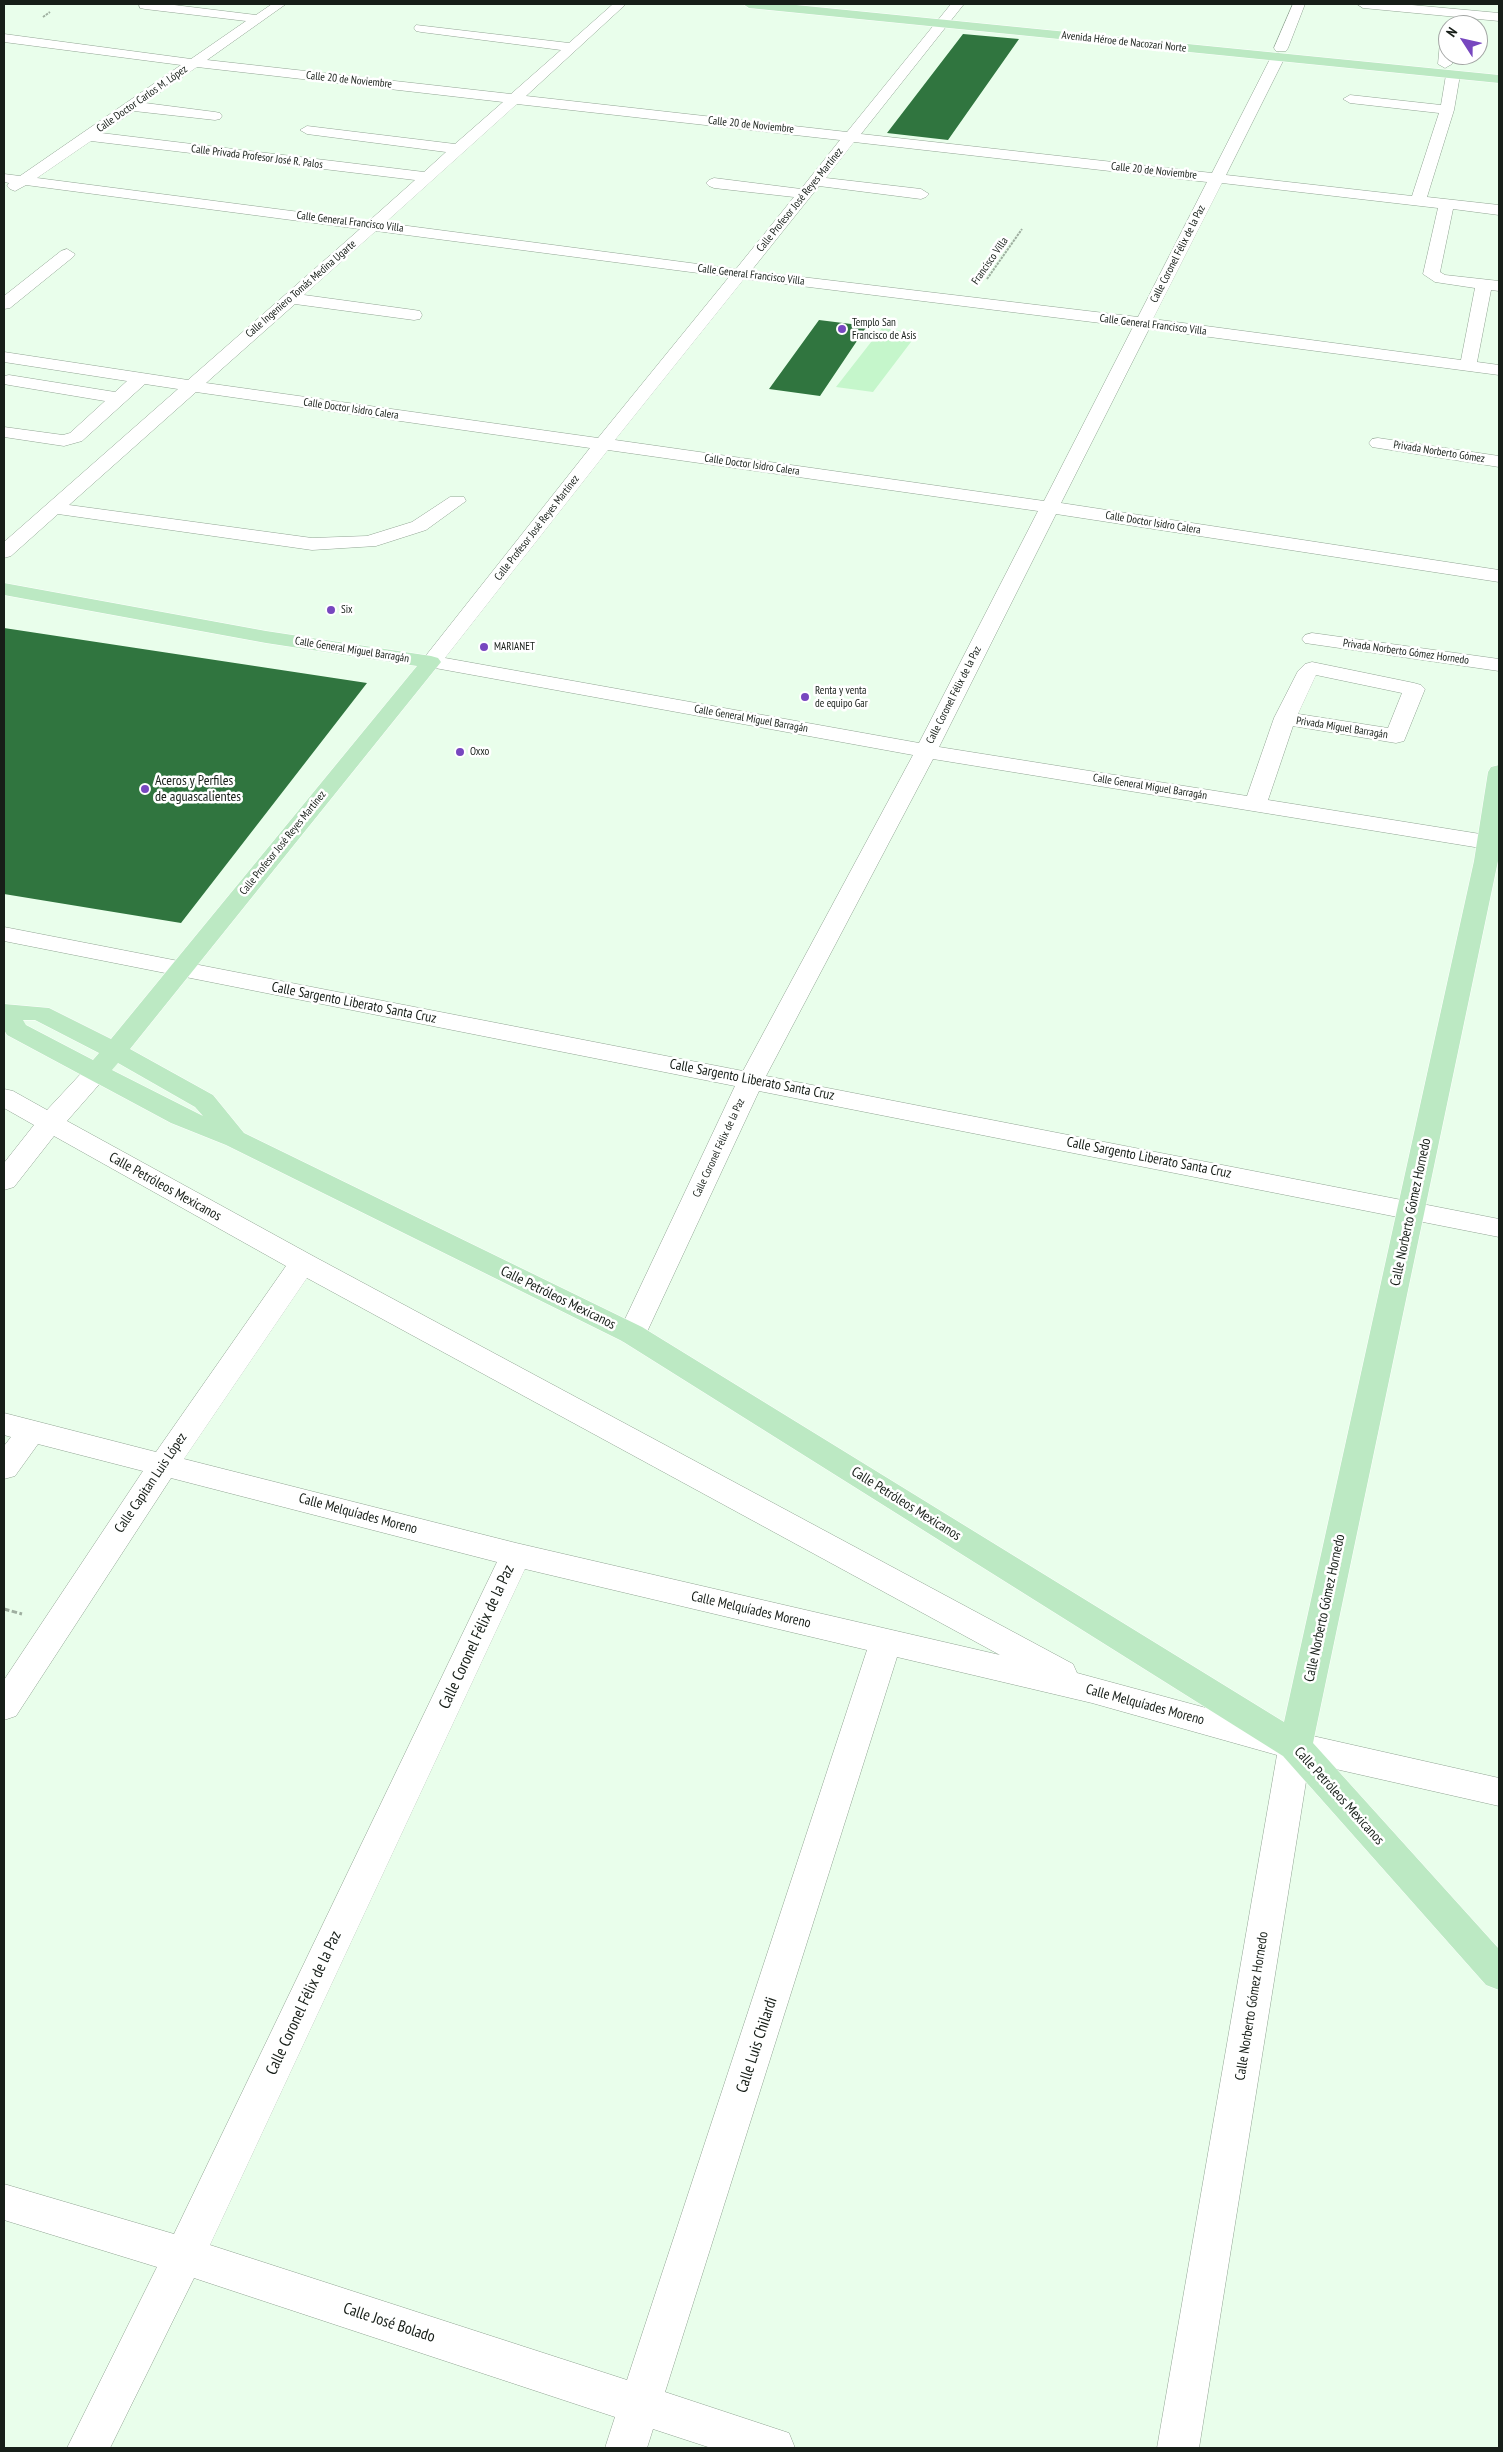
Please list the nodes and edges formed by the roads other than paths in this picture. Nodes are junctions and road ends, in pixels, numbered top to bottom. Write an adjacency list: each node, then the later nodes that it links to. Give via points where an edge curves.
1 (280, 4): 11 (street, Calle Doctor Carlos M. López)
2 (620, 4): 14 (street, Calle Ingeniero Tomás Medina Ugarte)
3 (749, 4): 8 (main road, Avenida Héroe de Nacozari Norte)
4 (842, 4): 8 (main road, Avenida Héroe de Nacozari Norte)
5 (1299, 4): 15 (street, Calle Coronel Félix de la Paz)
6 (1363, 4): 9 (street)
7 (145, 5): 11 (street)
8 (951, 14): 15 (main road, Avenida Héroe de Nacozari Norte); 28 (street, Calle Profesor José Reyes Martínez)
9 (1450, 14): 10 (street)
10 (1499, 17)
11 (258, 19): 16 (street, Calle Doctor Carlos M. López)
12 (421, 28): 14 (street)
13 (4, 38): 16 (street, Calle 20 de Noviembre)
14 (571, 47): 21 (street, Calle Ingeniero Tomás Medina Ugarte)
15 (1279, 52): 18 (main road, Avenida Héroe de Nacozari Norte); 32 (street, Calle Coronel Félix de la Paz)
16 (194, 63): 21 (street, Calle 20 de Noviembre); 23 (street, Calle Doctor Carlos M. López)
17 (1449, 65): 18 (street)
18 (1449, 70): 19 (main road, Avenida Héroe de Nacozari Norte); 20 (main road, Avenida Héroe de Nacozari Norte); 24 (street)
19 (1499, 70)
20 (1499, 79)
21 (514, 99): 28 (street, Calle 20 de Noviembre); 29 (street, Calle Ingeniero Tomás Medina Ugarte)
22 (1350, 99): 24 (street)
23 (132, 106): 25 (street); 27 (street, Calle Doctor Carlos M. López)
24 (1447, 110): 39 (street)
25 (215, 116)
26 (307, 130): 29 (street)
27 (88, 136): 30 (street, Calle Privada Profesor José R. Palos); 33 (street, Calle Doctor Carlos M. López)
28 (852, 137): 32 (street, Calle 20 de Noviembre); 34 (street, Calle Profesor José Reyes Martínez)
29 (457, 149): 30 (street, Calle Ingeniero Tomás Medina Ugarte)
30 (425, 177): 42 (street, Calle Ingeniero Tomás Medina Ugarte)
31 (4, 178): 33 (street, Calle General Francisco Villa)
32 (1216, 178): 39 (street, Calle 20 de Noviembre); 49 (street, Calle Coronel Félix de la Paz)
33 (23, 180): 36 (street, Calle Doctor Carlos M. López); 42 (street, Calle General Francisco Villa)
34 (816, 181): 37 (street, Calle Profesor José Reyes Martínez); 38 (street)
35 (714, 183): 37 (street)
36 (4, 194)
37 (805, 194): 44 (street, Calle Profesor José Reyes Martínez)
38 (921, 194)
39 (1418, 200): 40 (street, Calle 20 de Noviembre)
40 (1446, 204): 41 (street, Calle 20 de Noviembre); 45 (street, via 1431,274 1441,279)
41 (1499, 210)
42 (374, 226): 44 (street, Calle General Francisco Villa); 46 (street, Calle Ingeniero Tomás Medina Ugarte)
43 (67, 254): 47 (street)
44 (740, 274): 49 (street, Calle General Francisco Villa); 60 (street, Calle Profesor José Reyes Martínez)
45 (1492, 285): 52 (street)
46 (290, 298): 48 (street); 56 (street, Calle Ingeniero Tomás Medina Ugarte)
47 (4, 304)
48 (414, 315)
49 (1143, 323): 52 (street, Calle General Francisco Villa); 63 (street, Calle Coronel Félix de la Paz)
50 (4, 357): 51 (street, Calle Doctor Isidro Calera)
51 (32, 362): 54 (street, Calle Doctor Isidro Calera); 55 (street)
52 (1468, 366): 53 (street, Calle General Francisco Villa)
53 (1499, 370)
54 (141, 378): 56 (street, Calle Doctor Isidro Calera); 57 (street)
55 (6, 382): 57 (street)
56 (191, 386): 60 (street, Calle Doctor Isidro Calera); 64 (street, Calle Ingeniero Tomás Medina Ugarte)
57 (118, 398): 58 (street, via 76,437 64,441)
58 (4, 432)
59 (1378, 443): 61 (street, Privada Norberto Gómez)
60 (603, 444): 63 (street, Calle Doctor Isidro Calera); 69 (street, Calle Profesor José Reyes Martínez)
61 (1499, 462)
62 (457, 501): 64 (street, via 419,526 369,542 312,544)
63 (1049, 507): 66 (street, Calle Doctor Isidro Calera); 72 (street, Calle Coronel Félix de la Paz)
64 (53, 508): 65 (street, Calle Ingeniero Tomás Medina Ugarte)
65 (4, 552)
66 (1499, 576)
67 (4, 589): 69 (main road, Calle General Miguel Barragán, via 266,637)
68 (1312, 639): 70 (street, Privada Norberto Gómez Hornedo)
69 (431, 662): 72 (street, Calle General Miguel Barragán); 77 (main road, Calle Profesor José Reyes Martínez)
70 (1499, 665)
71 (1285, 718): 71 (street, Privada Miguel Barragán, via 1312,668 1414,689 1396,736); 74 (street, Privada Miguel Barragán)
72 (926, 751): 74 (street, Calle General Miguel Barragán); 81 (street, Calle Coronel Félix de la Paz)
73 (1499, 772): 75 (main road, Calle Norberto Gómez Hornedo)
74 (1255, 805): 75 (street, Calle General Miguel Barragán)
75 (1494, 843): 86 (main road, Calle Norberto Gómez Hornedo)
76 (4, 934): 77 (street, Calle Sargento Liberato Santa Cruz)
77 (181, 969): 79 (main road, Calle Profesor José Reyes Martínez); 81 (street, Calle Sargento Liberato Santa Cruz)
78 (5, 1013): 79 (main road, Calle Petróleos Mexicanos, via 40,1013); 80 (main road, Calle Petróleos Mexicanos, via 16,1030)
79 (115, 1051): 80 (main road, Calle Profesor José Reyes Martínez); 84 (main road, Calle Petróleos Mexicanos, via 204,1101)
80 (97, 1072): 83 (street); 84 (main road, Calle Petróleos Mexicanos, via 180,1117)
81 (750, 1080): 86 (street, Calle Sargento Liberato Santa Cruz); 89 (street, Calle Coronel Félix de la Paz)
82 (4, 1097): 83 (street, Calle Petróleos Mexicanos)
83 (49, 1124): 85 (street); 88 (street, Calle Petróleos Mexicanos)
84 (235, 1139): 89 (main road, Calle Petróleos Mexicanos)
85 (4, 1181)
86 (1411, 1210): 87 (street, Calle Sargento Liberato Santa Cruz); 97 (main road, Calle Norberto Gómez Hornedo)
87 (1499, 1228)
88 (303, 1263): 91 (street, Calle Capitan Luis López); 95 (street, Calle Petróleos Mexicanos)
89 (632, 1334): 97 (main road, Calle Petróleos Mexicanos)
90 (17, 1427): 91 (street, Calle Melquíades Moreno); 92 (street)
91 (164, 1464): 93 (street, Calle Melquíades Moreno); 96 (street, Calle Capitan Luis López, via 56,1623)
92 (4, 1468)
93 (516, 1555): 94 (street, Calle Melquíades Moreno); 101 (street, Calle Coronel Félix de la Paz)
94 (886, 1642): 95 (street, Calle Melquíades Moreno); 102 (street, Calle Luis Chilardi)
95 (1092, 1690): 97 (street, Calle Melquíades Moreno)
96 (4, 1707)
97 (1295, 1746): 98 (street, Calle Melquíades Moreno); 99 (main road, Calle Petróleos Mexicanos); 106 (street, Calle Norberto Gómez Hornedo)
98 (1499, 1792)
99 (1499, 1974)
100 (4, 2202): 101 (street, Calle José Bolado)
101 (184, 2256): 102 (street, Calle José Bolado); 103 (street, Calle Coronel Félix de la Paz)
102 (642, 2404): 104 (street, Calle Luis Chilardi); 105 (street, Calle José Bolado)
103 (88, 2448)
104 (626, 2448)
105 (774, 2448)
106 (1178, 2448)

